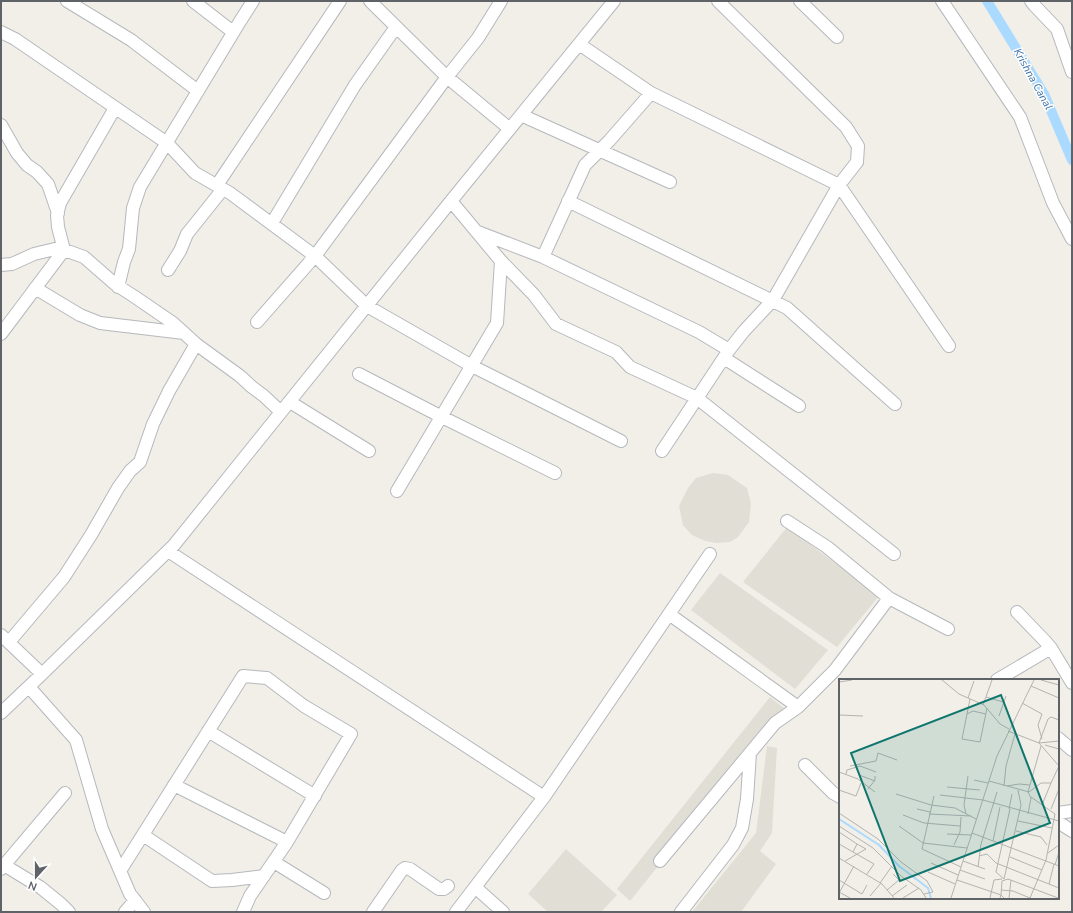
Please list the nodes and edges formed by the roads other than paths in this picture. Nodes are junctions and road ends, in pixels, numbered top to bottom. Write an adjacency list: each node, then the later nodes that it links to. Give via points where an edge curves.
1 (68, 1): 19 (street, via 131,40)
2 (193, 1): 14 (street)
3 (253, 1): 14 (street)
4 (340, 1): 29 (street)
5 (370, 1): 12 (street)
6 (501, 1): 18 (street, via 478,38)
7 (614, 1): 16 (street)
8 (718, 1): 28 (street, via 846,127 858,146 857,162)
9 (800, 1): 15 (street)
10 (942, 1): 35 (street, via 1020,117 1053,203)
11 (1030, 1): 17 (street, via 1057,29)
12 (396, 27): 18 (street); 33 (street, via 355,85)
13 (1, 32): 21 (street)
14 (234, 32): 19 (street)
15 (837, 37)
16 (579, 44): 20 (street); 22 (street)
17 (1072, 72)
18 (448, 77): 23 (street); 37 (street)
19 (198, 91): 25 (street)
20 (651, 93): 26 (street); 28 (street)
21 (116, 108): 25 (street); 32 (street, via 60,203)
22 (521, 115): 23 (street); 26 (street)
23 (510, 129): 30 (street)
24 (3, 133): 32 (street, via 17,154 48,184)
25 (168, 143): 29 (street, via 195,173); 42 (street, via 140,187 133,208 129,249)
26 (600, 150): 27 (street); 31 (street, via 585,165)
27 (670, 182)
28 (839, 185): 44 (street); 50 (street)
29 (220, 187): 33 (street); 41 (street, via 187,234)
30 (451, 201): 34 (street); 45 (street)
31 (568, 201): 38 (street); 44 (street)
32 (58, 213): 36 (street, via 58,227)
33 (272, 223): 37 (street)
34 (476, 232): 38 (street); 39 (street)
35 (1072, 239)
36 (64, 250): 40 (street, via 59,248 46,251 12,264); 42 (street, via 84,257); 43 (street)
37 (315, 256): 45 (street); 46 (street)
38 (543, 257): 51 (street, via 699,332)
39 (501, 261): 52 (street, via 497,323); 54 (street, via 534,295 556,324 616,352 630,367)
40 (1, 265)
41 (168, 270)
42 (118, 287): 47 (street, via 136,297)
43 (35, 288): 47 (street, via 80,315 100,322); 48 (street)
44 (773, 300): 51 (street); 56 (street, via 787,308)
45 (367, 306): 52 (street); 55 (street)
46 (258, 322)
47 (184, 333): 49 (street)
48 (1, 334)
49 (196, 344): 58 (street, via 240,376); 73 (street, via 153,424 140,462 118,488 64,577)
50 (949, 346)
51 (727, 354): 54 (street); 57 (street)
52 (472, 366): 59 (street); 60 (street)
53 (359, 374): 59 (street)
54 (697, 398): 62 (street); 68 (street)
55 (290, 402): 58 (street); 61 (street)
56 (895, 404)
57 (799, 406)
58 (282, 412): 66 (street)
59 (442, 416): 63 (street); 64 (street)
60 (621, 441)
61 (369, 451)
62 (662, 451)
63 (554, 472)
64 (397, 491)
65 (787, 521): 69 (street, via 826,547)
66 (168, 551): 75 (street); 89 (street)
67 (710, 554): 71 (street)
68 (894, 554)
69 (889, 598): 72 (street); 79 (street, via 835,670)
70 (1016, 612): 74 (street)
71 (669, 614): 79 (street); 89 (street)
72 (948, 629)
73 (5, 639): 75 (street)
74 (1051, 648): 76 (street); 77 (street)
75 (42, 674): 78 (street)
76 (999, 679)
77 (1072, 683)
78 (30, 687): 80 (street); 100 (street, via 76,740 102,830)
79 (798, 707): 84 (street, via 775,724)
80 (1, 713)
81 (208, 731): 86 (street); 88 (street); 88 (street, via 243,676 267,678 304,706 351,734)
82 (1059, 739): 83 (street)
83 (1072, 750)
84 (750, 753): 97 (street); 113 (street, via 742,828 733,846)
85 (805, 765): 90 (street)
86 (174, 785): 95 (street); 96 (street)
87 (65, 793): 99 (street)
88 (315, 796): 96 (street)
89 (544, 797): 103 (street)
90 (839, 797)
91 (1072, 811): 92 (street)
92 (1059, 812)
93 (1059, 823): 94 (street)
94 (1072, 831)
95 (143, 835): 100 (street); 101 (street, via 212,881)
96 (287, 842): 98 (street)
97 (660, 861)
98 (274, 862): 101 (street); 104 (street)
99 (3, 867): 106 (street, via 40,887)
100 (120, 871): 105 (street)
101 (264, 876): 109 (street, via 250,896)
102 (448, 886): 110 (street, via 439,889 405,868)
103 (475, 887): 111 (street); 112 (street)
104 (324, 893)
105 (135, 900): 107 (street); 108 (street)
106 (69, 912)
107 (125, 912)
108 (144, 912)
109 (243, 912)
110 (373, 912)
111 (456, 912)
112 (503, 912)
113 (681, 912)

